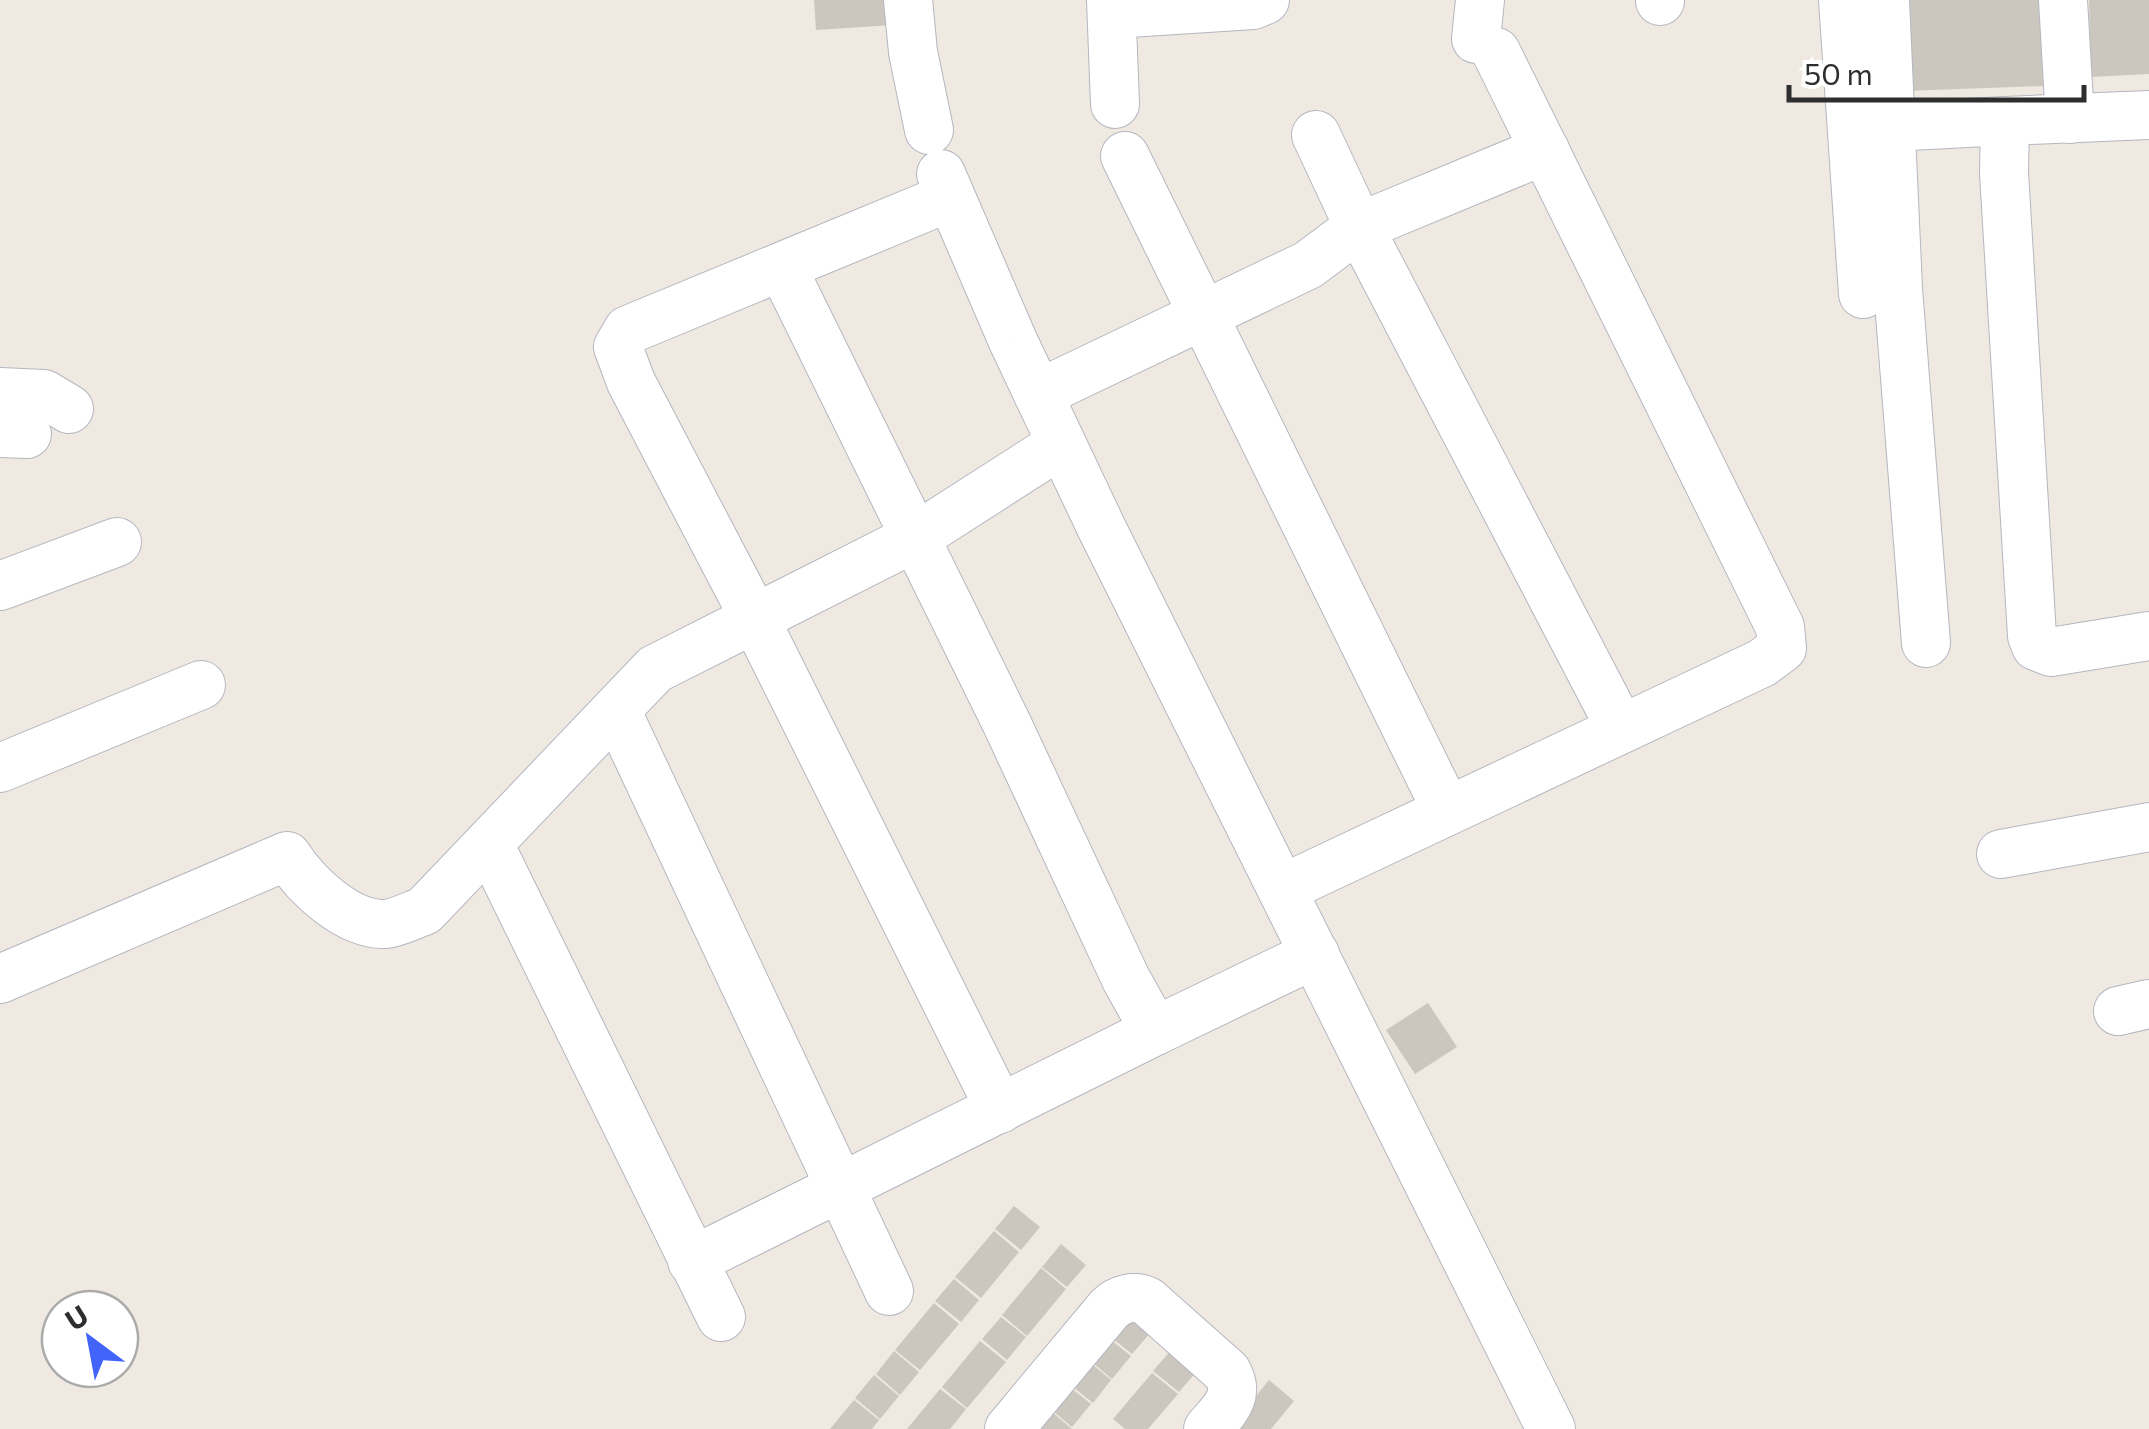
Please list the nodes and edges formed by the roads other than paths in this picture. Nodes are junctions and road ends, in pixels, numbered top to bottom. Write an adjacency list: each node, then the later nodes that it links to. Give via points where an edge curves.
1 (908, 0): 16 (street)
2 (1265, 0): 6 (street)
3 (1843, 0): 19 (street)
4 (1885, 0): 12 (street)
5 (2063, 0): 10 (street)
6 (1112, 7): 8 (street)
7 (1484, 30): 14 (street)
8 (1115, 104)
9 (2149, 115): 10 (street)
10 (2070, 119): 11 (street)
11 (2005, 121): 12 (street); 29 (street, via 2032,636 2036,646 2051,652)
12 (1890, 127): 30 (street)
13 (1316, 135): 17 (street)
14 (1544, 150): 17 (street); 33 (street, via 1782,639 1782,648 1762,663)
15 (1124, 156): 20 (street)
16 (940, 167): 18 (street); 22 (street)
17 (1359, 227): 20 (street, via 1308,265); 33 (street)
18 (782, 266): 25 (street); 28 (street, via 628,330 618,347)
19 (1863, 294)
20 (1203, 312): 22 (street); 35 (street)
21 (0, 392): 23 (street, via 44,394)
22 (1038, 394): 24 (street)
23 (69, 409)
24 (1061, 444): 25 (street); 39 (street)
25 (916, 537): 28 (street); 42 (street)
26 (118, 542): 27 (street)
27 (0, 586)
28 (756, 620): 32 (street, via 655,669); 43 (street)
29 (2149, 636)
30 (1926, 643)
31 (202, 686): 34 (street)
32 (616, 710): 37 (street); 44 (street)
33 (1621, 729): 35 (street)
34 (0, 768)
35 (1447, 811): 39 (street)
36 (2149, 827): 38 (street)
37 (489, 844): 41 (street, via 424,911 384,924 344,912 302,878 287,856); 45 (street)
38 (2001, 854)
39 (1282, 888): 40 (street)
40 (1315, 954): 42 (street); 50 (street)
41 (0, 979)
42 (1155, 1032): 43 (street)
43 (1000, 1109): 44 (street)
44 (840, 1187): 45 (street); 46 (street)
45 (692, 1260): 47 (street)
46 (889, 1291)
47 (721, 1317)
48 (1009, 1429): 49 (street, via 1108,1309 1135,1298 1233,1382 1233,1396)
49 (1208, 1429)
50 (1550, 1429)

